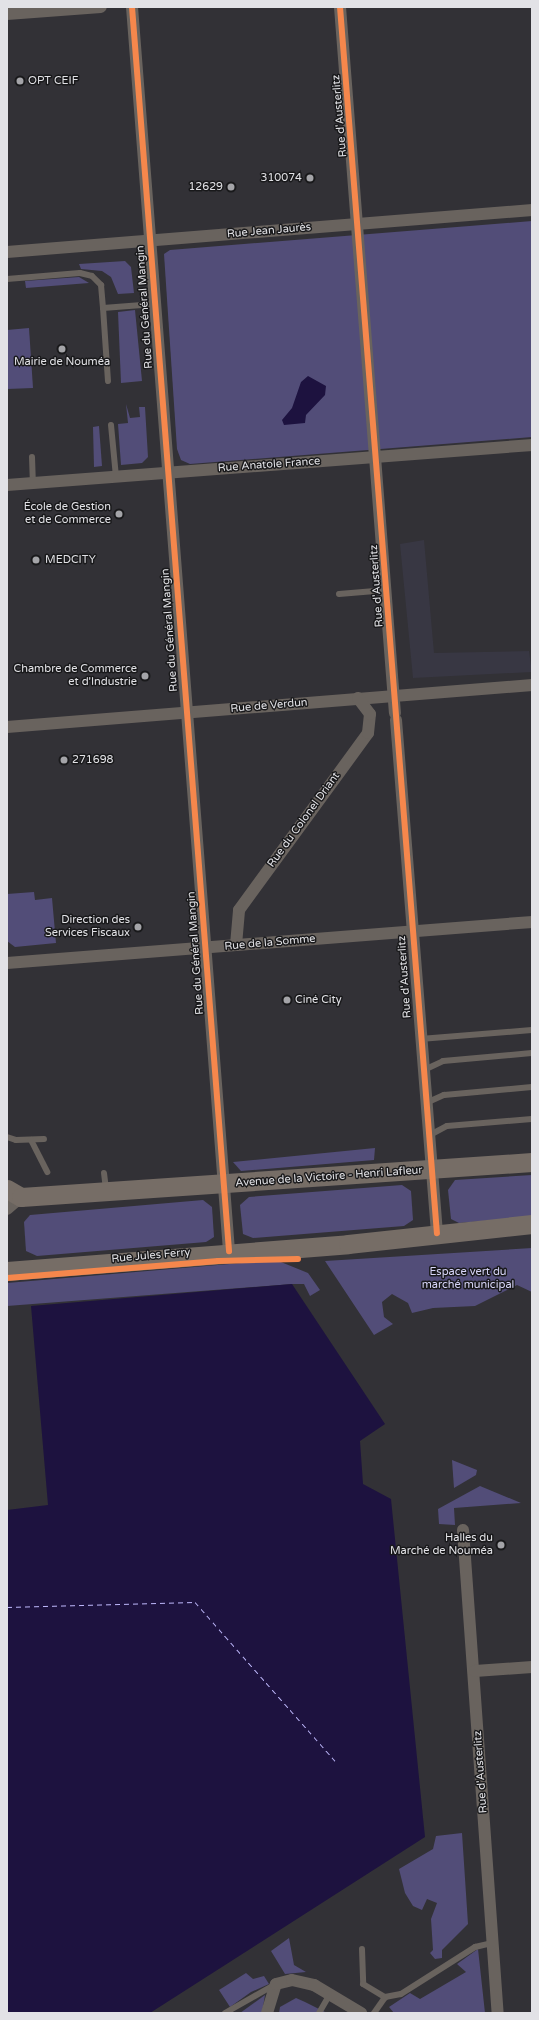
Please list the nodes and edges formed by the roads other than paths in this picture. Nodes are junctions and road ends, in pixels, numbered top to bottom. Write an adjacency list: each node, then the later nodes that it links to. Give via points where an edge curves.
1 (101, 7): 4 (street)
2 (132, 7): 7 (street, Rue du Général Mangin)
3 (340, 7): 6 (street, Rue d'Austerlitz)
4 (7, 14)
5 (532, 210): 6 (street, Rue Jean Jaurès)
6 (359, 224): 7 (street, Rue Jean Jaurès); 16 (street, Rue d'Austerlitz)
7 (150, 240): 8 (street, Rue Jean Jaurès); 10 (street, Rue du Général Mangin)
8 (7, 252)
9 (7, 279): 11 (lane, via 80,273 92,276 101,285)
10 (155, 304): 11 (lane); 17 (street, Rue du Général Mangin)
11 (103, 308): 12 (lane)
12 (108, 381)
13 (111, 425): 18 (lane)
14 (532, 445): 16 (street, Rue Anatole France)
15 (32, 457): 19 (lane)
16 (377, 457): 17 (street, Rue Anatole France); 21 (street, Rue d'Austerlitz)
17 (168, 473): 18 (street, Rue Anatole France); 26 (street, Rue du Général Mangin)
18 (116, 477): 19 (street, Rue Anatole France)
19 (33, 483): 20 (street, Rue Anatole France)
20 (7, 485)
21 (387, 590): 22 (lane); 24 (street, Rue d'Austerlitz)
22 (339, 594)
23 (532, 685): 24 (street, Rue de Verdun)
24 (394, 695): 25 (street, Rue de Verdun); 29 (street, Rue d'Austerlitz)
25 (358, 698): 26 (street, Rue de Verdun); 30 (street, Rue du Colonel Driant, via 370,714 368,733 239,910)
26 (187, 714): 27 (street, Rue de Verdun); 31 (street, Rue du Général Mangin)
27 (7, 727)
28 (532, 922): 29 (street, Rue de la Somme)
29 (412, 930): 30 (street, Rue de la Somme); 34 (street, Rue d'Austerlitz)
30 (236, 945): 31 (street, Rue de la Somme)
31 (205, 949): 32 (street, Rue de la Somme); 48 (street, Rue du Général Mangin)
32 (7, 963)
33 (532, 1030): 34 (lane)
34 (420, 1039): 36 (street, Rue d'Austerlitz)
35 (532, 1053): 36 (lane, via 443,1062)
36 (422, 1070): 38 (street, Rue d'Austerlitz)
37 (532, 1087): 38 (lane, via 444,1095)
38 (425, 1104): 40 (street, Rue d'Austerlitz)
39 (532, 1119): 40 (lane, via 447,1126)
40 (428, 1136): 45 (street, Rue d'Austerlitz)
41 (7, 1137): 43 (lane)
42 (44, 1139): 43 (lane)
43 (31, 1140): 46 (lane)
44 (532, 1162): 45 (main road, Avenue de la Victoire - Henri Lafleur)
45 (430, 1170): 48 (main road, Avenue de la Victoire - Henri Lafleur); 52 (street, Rue d'Austerlitz)
46 (47, 1172)
47 (104, 1174): 49 (lane)
48 (224, 1184): 49 (main road, Avenue de la Victoire - Henri Lafleur); 55 (street, Rue du Général Mangin)
49 (106, 1192): 50 (main road, Avenue de la Victoire - Henri Lafleur)
50 (10, 1198)
51 (532, 1224): 52 (main road)
52 (437, 1233): 54 (main road)
53 (532, 1237): 54 (main road, via 452,1244)
54 (348, 1244): 55 (main road)
55 (229, 1251): 56 (main road)
56 (7, 1271)
57 (463, 1530): 59 (street, Rue d'Austerlitz)
58 (532, 1667): 59 (street)
59 (475, 1671): 60 (street, Rue d'Austerlitz)
60 (494, 1943): 64 (lane, via 475,1947 401,1994); 70 (street, Rue d'Austerlitz)
61 (362, 1950): 64 (lane, via 363,1984)
62 (276, 1984): 63 (street, via 292,1980 314,1985); 65 (lane); 66 (street)
63 (330, 1994): 67 (lane); 68 (street)
64 (385, 1996): 69 (lane)
65 (226, 2013)
66 (267, 2013)
67 (319, 2013)
68 (360, 2013)
69 (374, 2013)
70 (498, 2013)

